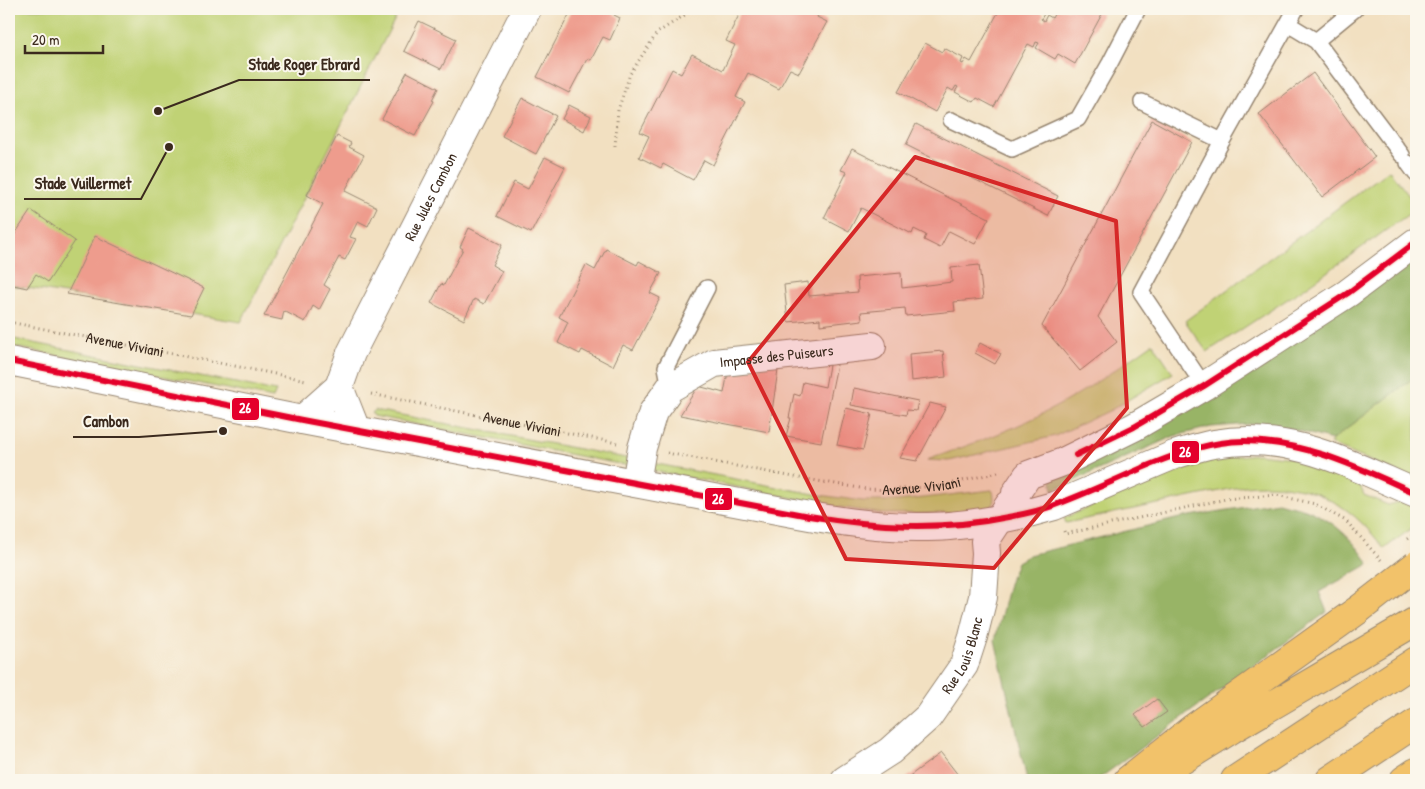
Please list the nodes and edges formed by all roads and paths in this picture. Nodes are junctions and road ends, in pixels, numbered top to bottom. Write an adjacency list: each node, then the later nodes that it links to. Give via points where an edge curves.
1 (526, 9): 19 (street, Rue Jules Cambon, via 351,354)
2 (694, 9): 11 (path, via 657,33 630,74 618,110)
3 (1138, 9): 9 (lane, via 1078,119 1012,150)
4 (1296, 9): 6 (lane)
5 (1355, 9): 7 (lane)
6 (1288, 24): 7 (lane); 10 (lane)
7 (1316, 40): 12 (lane)
8 (1142, 102): 10 (lane)
9 (951, 120)
10 (1222, 141): 18 (lane, via 1141,292)
11 (615, 146)
12 (1409, 164)
13 (1416, 242): 18 (street, Rue Louis Blanc, via 1348,293)
14 (707, 288): 20 (lane, via 666,367)
15 (9, 322): 19 (path, Avenue Viviani)
16 (872, 346): 20 (street, Impasse des Puiseurs, via 714,363)
17 (9, 361): 21 (street)
18 (1204, 386): 24 (street, Rue Louis Blanc, via 1134,427 1063,462)
19 (339, 387): 21 (street, Rue Jules Cambon); 22 (street); 23 (path, Avenue Viviani)
20 (670, 388): 23 (street, Impasse des Puiseurs, via 653,412)
21 (302, 420): 22 (street)
22 (356, 430): 25 (street)
23 (642, 448): 24 (path, Avenue Viviani, via 866,489); 25 (street, Impasse des Puiseurs)
24 (1012, 481): 27 (street, Rue Louis Blanc)
25 (636, 483): 27 (street, via 842,522 891,527 948,527)
26 (1416, 493): 27 (street, via 1300,446 1236,441 1194,448 1054,506)
27 (999, 520): 35 (street, Rue Louis Blanc, via 985,541 983,597 964,665 928,717 890,751)
28 (1065, 534): 29 (path, via 1226,499 1276,495 1315,504 1346,521)
29 (1368, 544)
30 (1416, 565): 36 (highway, bridge, via 1192,729)
31 (1416, 621): 37 (highway)
32 (1406, 668): 38 (highway)
33 (1416, 723): 39 (highway)
34 (1416, 772): 40 (highway)
35 (845, 780)
36 (1128, 780)
37 (1150, 780)
38 (1236, 780)
39 (1330, 780)
40 (1404, 780)

